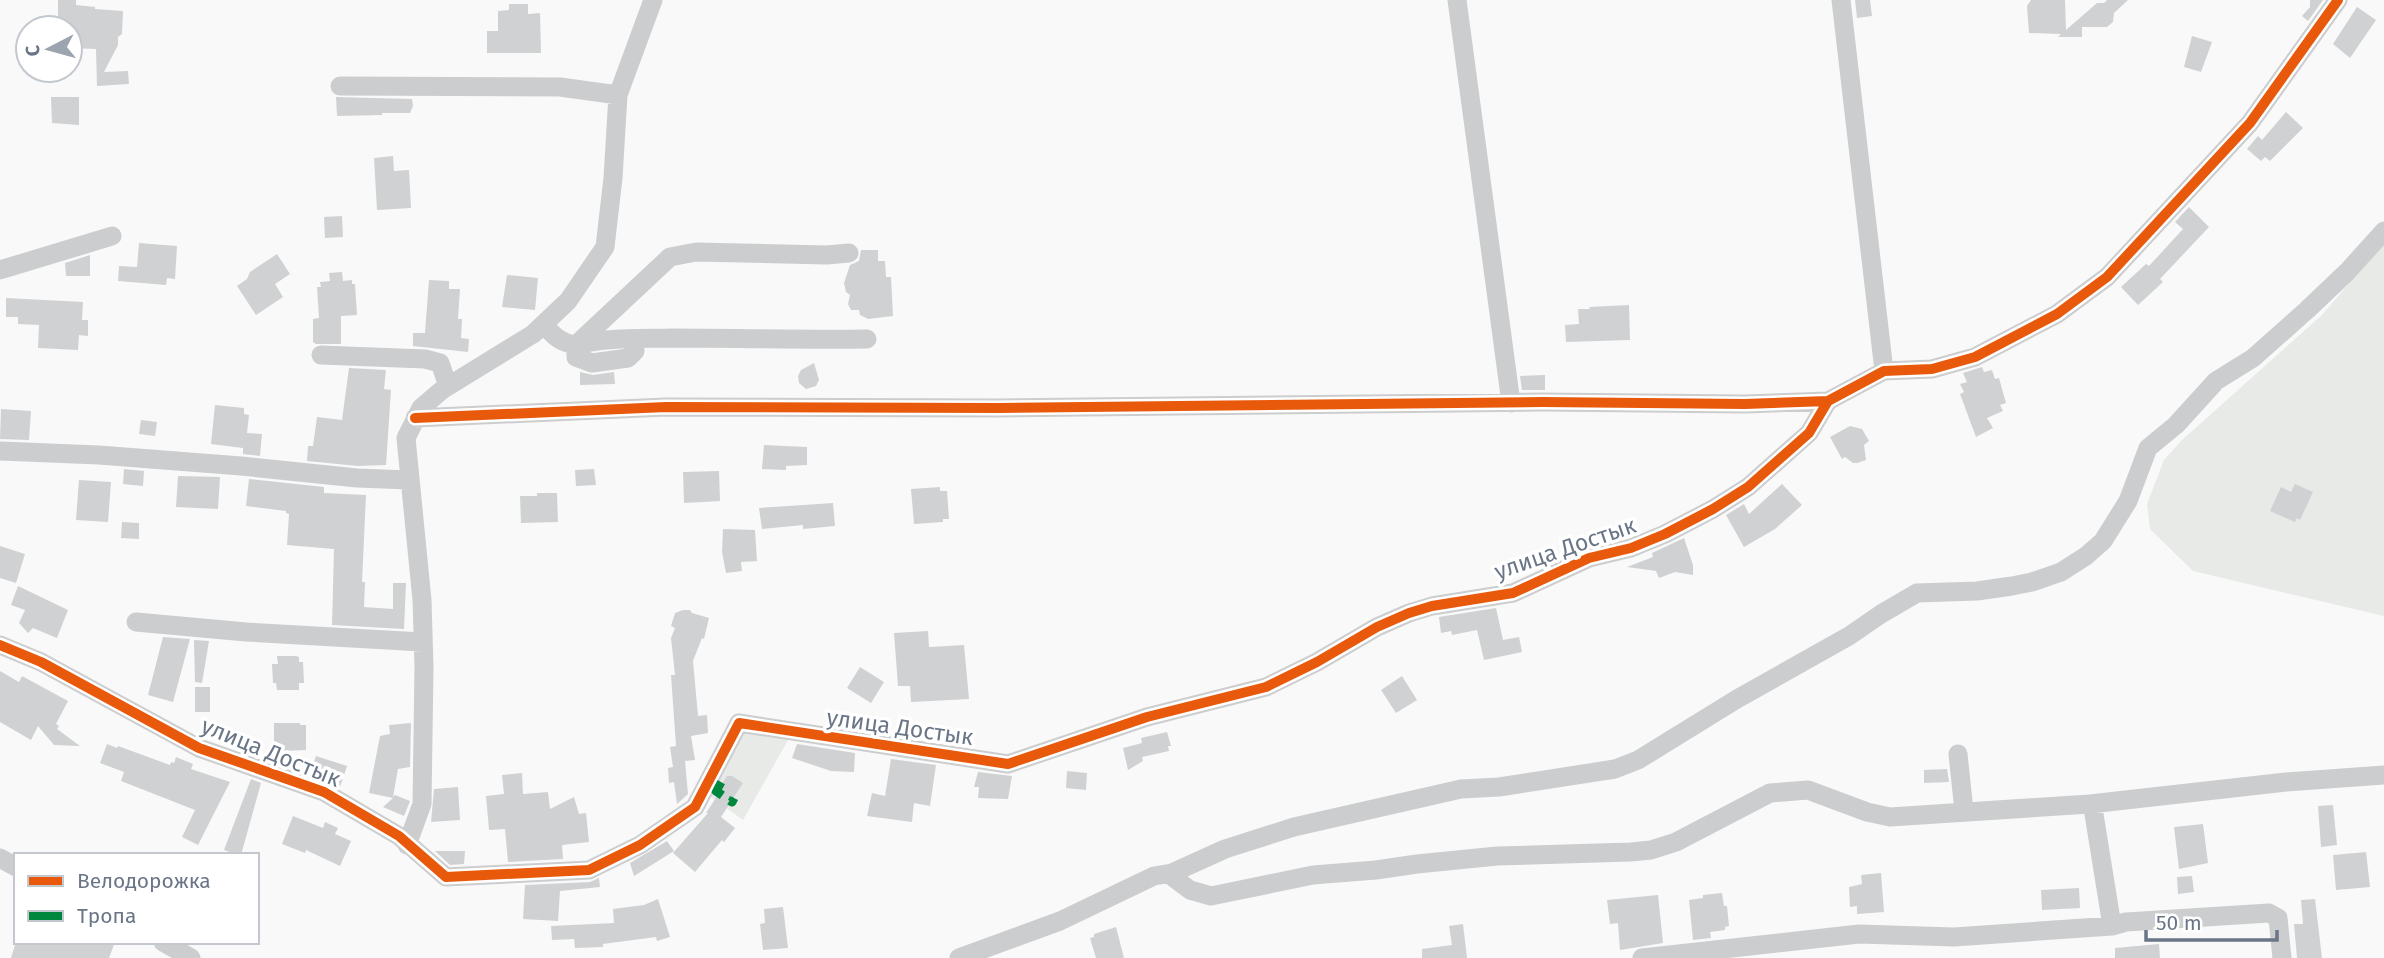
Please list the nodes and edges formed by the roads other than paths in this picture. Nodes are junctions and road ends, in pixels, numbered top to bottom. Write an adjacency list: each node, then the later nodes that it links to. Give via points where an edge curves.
1 (653, 0): 6 (street)
2 (1457, 0): 18 (street)
3 (1841, 0): 15 (street)
4 (2338, 0): 15 (street, via 2250,123 2108,276 2057,314 1975,357 1932,369)
5 (340, 86): 6 (street, via 560,87)
6 (618, 95): 11 (street, via 605,247 568,301)
7 (2384, 230): 30 (street, via 2307,310 2253,358 2216,381 2148,448 2128,500 2103,541 2062,572 2012,586 1917,593 1638,760 1615,769 1499,788 1461,789 1294,827 1225,849)
8 (112, 236): 10 (street)
9 (849, 253): 13 (street, via 696,252 670,257)
10 (0, 270)
11 (544, 324): 13 (street, via 554,336); 16 (street)
12 (867, 339): 13 (street, via 634,339)
13 (576, 345)
14 (321, 355): 16 (street, via 425,359 440,363)
15 (1884, 371): 17 (street)
16 (448, 386): 19 (street)
17 (1828, 401): 18 (street); 29 (street, улица Достык, via 1808,433 1748,487 1678,528 1630,548 1589,558 1513,593 1409,613 1266,687 1147,717 1008,764 739,723 695,807 640,845 589,870 446,877)
18 (1511, 402): 19 (street, via 666,407)
19 (415, 418): 21 (street, via 406,438)
20 (0, 452): 21 (street, via 99,455)
21 (409, 480): 23 (street)
22 (136, 622): 23 (street)
23 (422, 642): 29 (street, via 422,804)
24 (0, 646): 29 (street, улица Достык, via 41,662 199,748 324,792)
25 (1958, 754): 28 (street)
26 (2384, 775): 27 (street)
27 (2090, 804): 28 (street); 31 (street)
28 (1964, 811): 30 (street, via 1890,817 1808,790 1770,793 1676,842 1631,852 1497,856 1417,864 1313,875 1211,896 1190,890)
29 (407, 845)
30 (1172, 873): 34 (street, via 1154,876 1060,921)
31 (2112, 926): 35 (street, via 1954,937 1859,934); 36 (street, via 2269,914 2278,918)
32 (166, 944): 33 (street)
33 (191, 958)
34 (959, 958)
35 (1642, 958)
36 (2282, 958)

